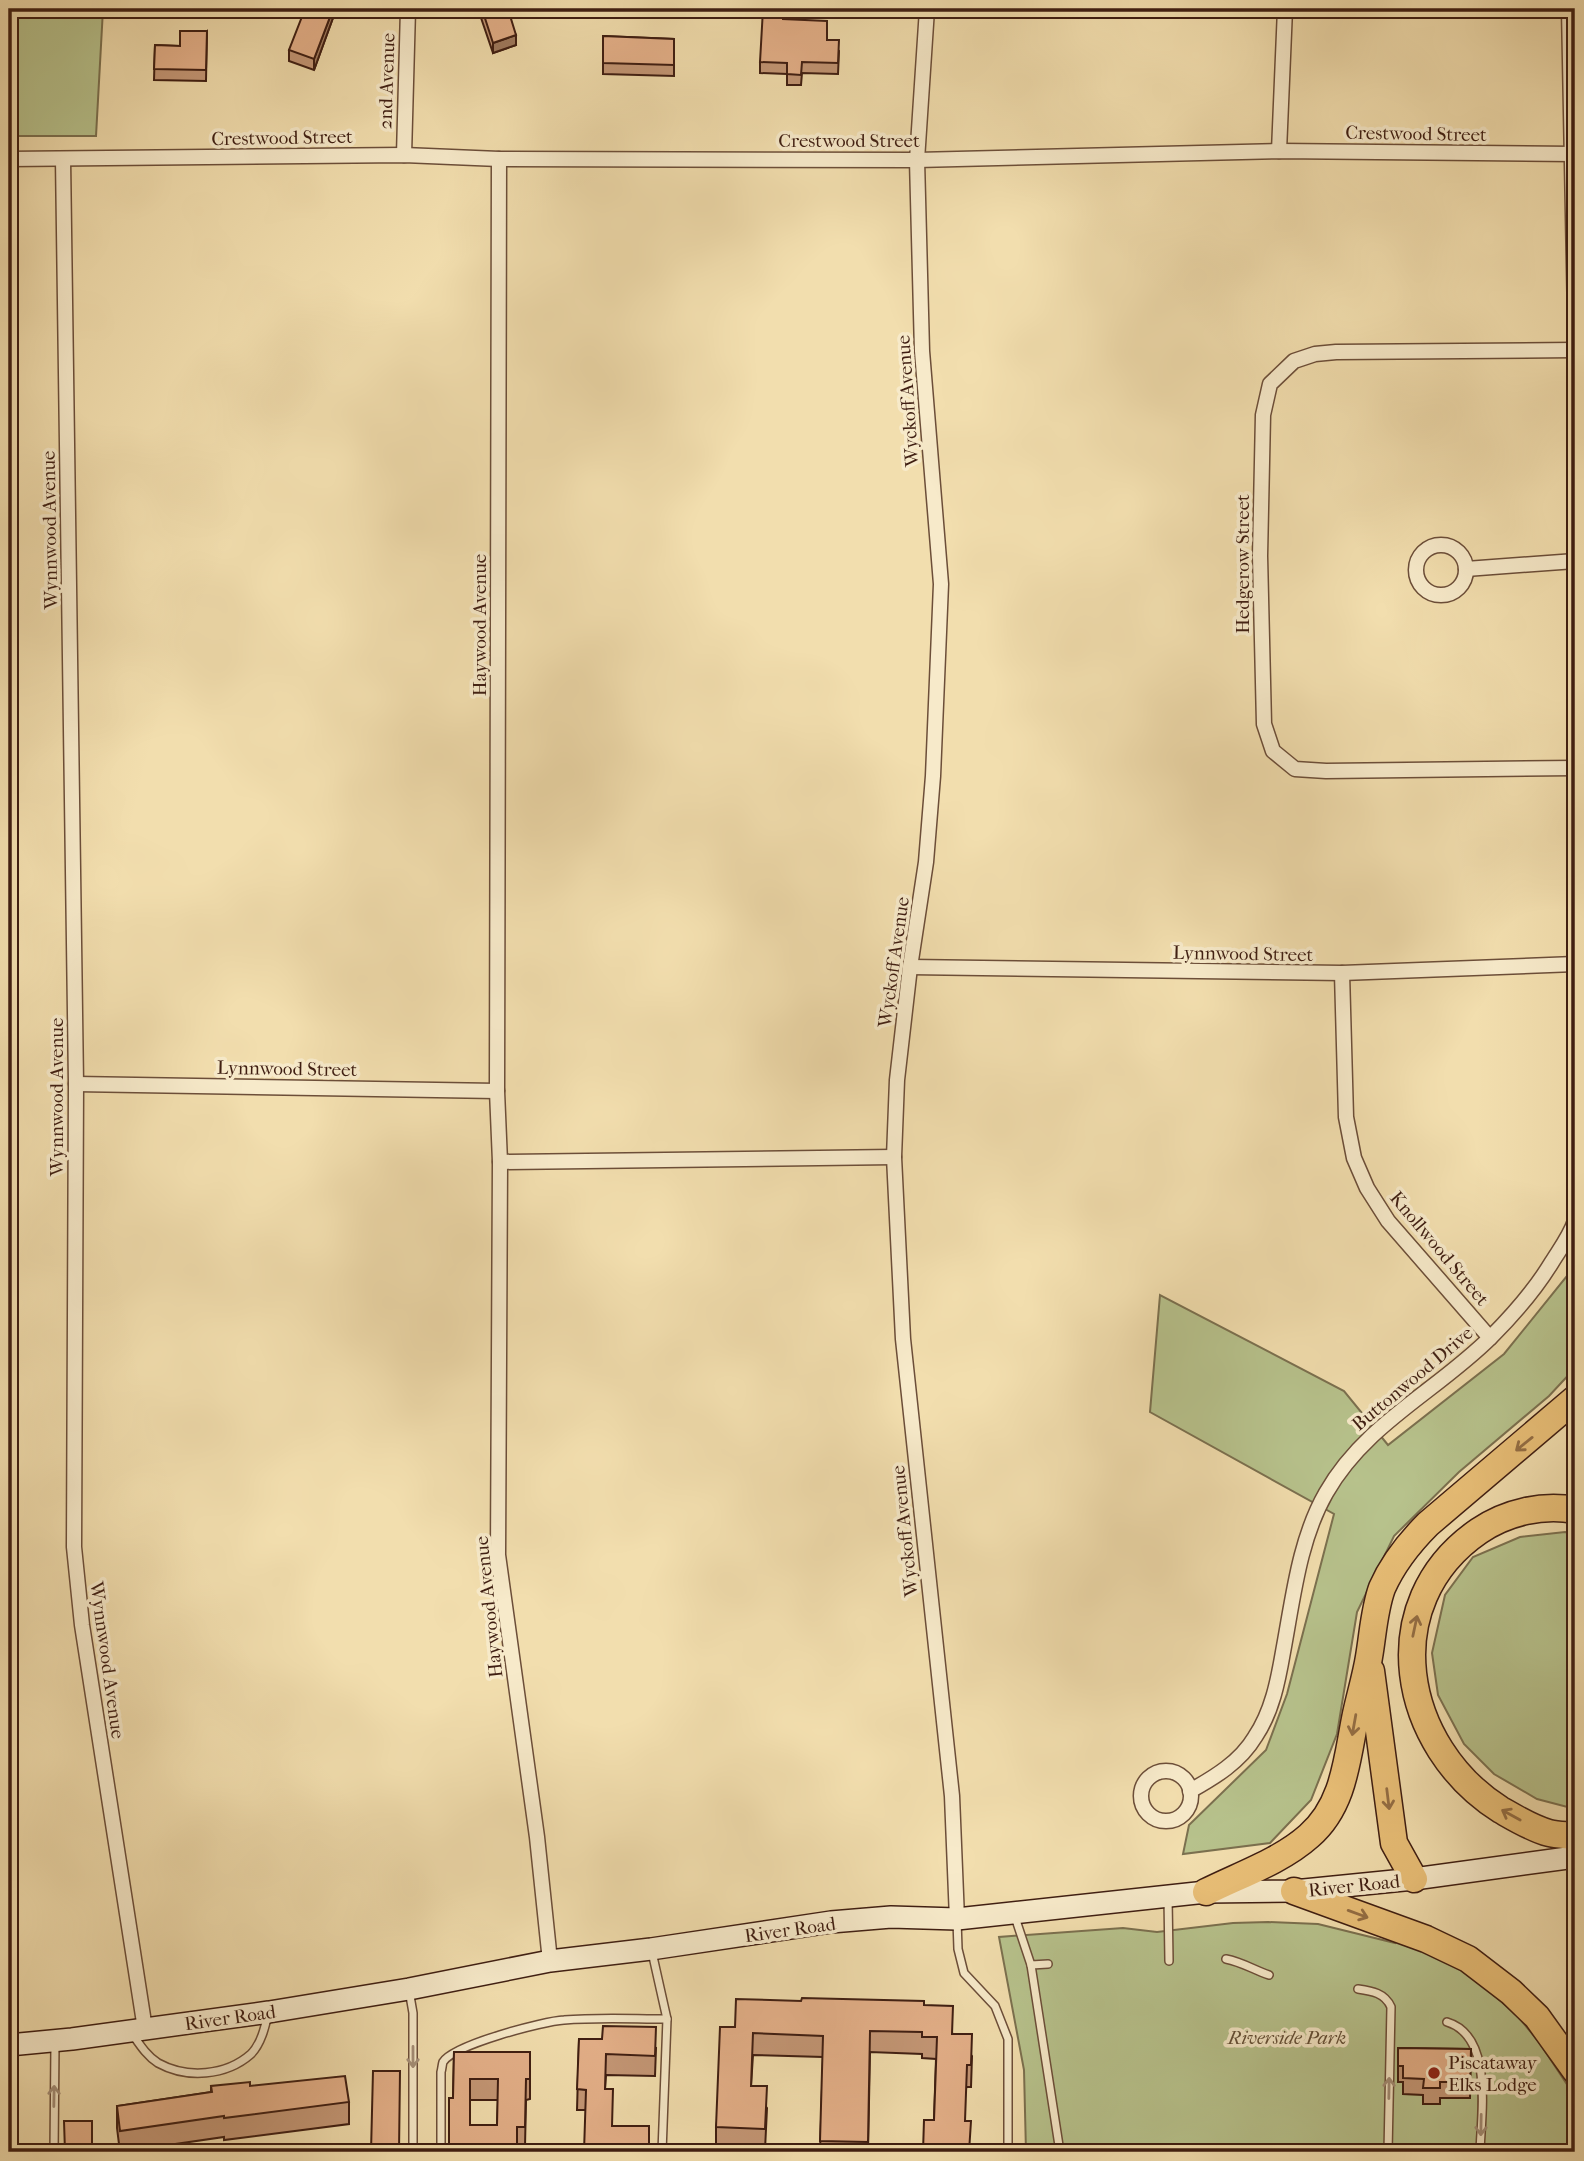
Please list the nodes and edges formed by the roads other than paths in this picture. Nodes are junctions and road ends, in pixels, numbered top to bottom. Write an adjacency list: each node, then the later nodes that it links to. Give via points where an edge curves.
1 (408, 9): 7 (street, 2nd Avenue)
2 (927, 9): 11 (street, Wyckoff Avenue)
3 (1285, 9): 5 (street)
4 (1569, 9): 6 (street)
5 (1279, 151): 6 (street, Crestwood Street); 11 (street, Crestwood Street)
6 (1573, 154): 12 (street)
7 (404, 155): 9 (street, Crestwood Street); 10 (street, Crestwood Street)
8 (9, 159): 9 (street, Crestwood Street)
9 (63, 159): 20 (street, Wynnwood Avenue)
10 (499, 159): 11 (street, Crestwood Street); 21 (street, Haywood Avenue)
11 (916, 160): 18 (street, Wyckoff Avenue, via 922,351 941,584 932,789)
12 (1575, 318)
13 (1575, 350): 16 (street, Hedgerow Street, via 1336,352 1294,361 1270,384 1263,415 1260,556 1264,724 1273,751 1295,769)
14 (1575, 561): 15 (street)
15 (1466, 569)
16 (1575, 768)
17 (1575, 964): 19 (street, Lynnwood Street)
18 (910, 967): 19 (street, Lynnwood Street); 22 (street, Wyckoff Avenue)
19 (1342, 973): 25 (street, Knollwood Street, via 1346,1117 1354,1158 1388,1221)
20 (76, 1084): 21 (street, Lynnwood Street); 50 (street, Wynnwood Avenue, via 74,1547)
21 (497, 1091): 23 (street, Haywood Avenue)
22 (894, 1157): 23 (street); 37 (street, Wyckoff Avenue, via 903,1339 952,1796)
23 (500, 1161): 40 (street, Haywood Avenue, via 498,1555)
24 (1575, 1221): 25 (street, Buttonwood Drive, via 1536,1287)
25 (1490, 1338): 29 (street, Buttonwood Drive, via 1367,1439 1345,1463 1309,1530 1267,1714 1240,1756)
26 (1575, 1399): 28 (highway, one-way to 28, via 1409,1543 1382,1589)
27 (1575, 1510): 30 (highway, one-way to 27, via 1549,1833 1514,1818 1462,1780 1442,1756 1418,1700 1412,1638 1430,1582 1464,1541 1510,1515 1540,1508)
28 (1369, 1658): 32 (highway, one-way to 32, via 1391,1827 1398,1854); 34 (highway, one-way to 34, via 1345,1775 1327,1816 1290,1850)
29 (1190, 1791)
30 (1575, 1836)
31 (1575, 1857): 32 (street, River Road)
32 (1414, 1879): 33 (street, River Road)
33 (1294, 1891): 34 (street, River Road); 53 (highway, one-way to 53, via 1468,1959 1537,2017)
34 (1206, 1892): 35 (street, River Road)
35 (1168, 1897): 36 (street, River Road); 41 (lane)
36 (1014, 1913): 37 (street, River Road); 43 (lane)
37 (957, 1919): 38 (street, River Road, via 891,1917 831,1922); 60 (lane, via 964,1973 995,2006 1007,2039)
38 (651, 1949): 40 (street, River Road); 48 (lane)
39 (1226, 1959): 44 (lane)
40 (551, 1961): 45 (street, River Road)
41 (1169, 1961)
42 (1048, 1964): 43 (lane)
43 (1031, 1965): 61 (lane)
44 (1269, 1975)
45 (409, 1989): 47 (street, River Road); 57 (lane, one-way to 57)
46 (1358, 1989): 62 (lane, one-way to 46, via 1391,2007 1388,1999)
47 (269, 2012): 50 (street, River Road); 50 (lane, via 252,2053 221,2070 204,2073 187,2073 157,2062 144,2051)
48 (667, 2020): 58 (lane, via 543,2022 452,2054 443,2061 441,2072); 59 (lane)
49 (1447, 2022): 63 (lane, one-way to 63, via 1457,2025 1477,2052 1482,2076)
50 (138, 2030): 51 (street, River Road)
51 (55, 2041): 52 (street, River Road); 56 (lane, one-way to 51)
52 (9, 2045)
53 (1575, 2070)
54 (9, 2103): 55 (lane)
55 (14, 2137)
56 (54, 2152)
57 (413, 2152)
58 (441, 2152)
59 (662, 2152)
60 (1008, 2152)
61 (1060, 2152)
62 (1388, 2152)
63 (1480, 2152)

